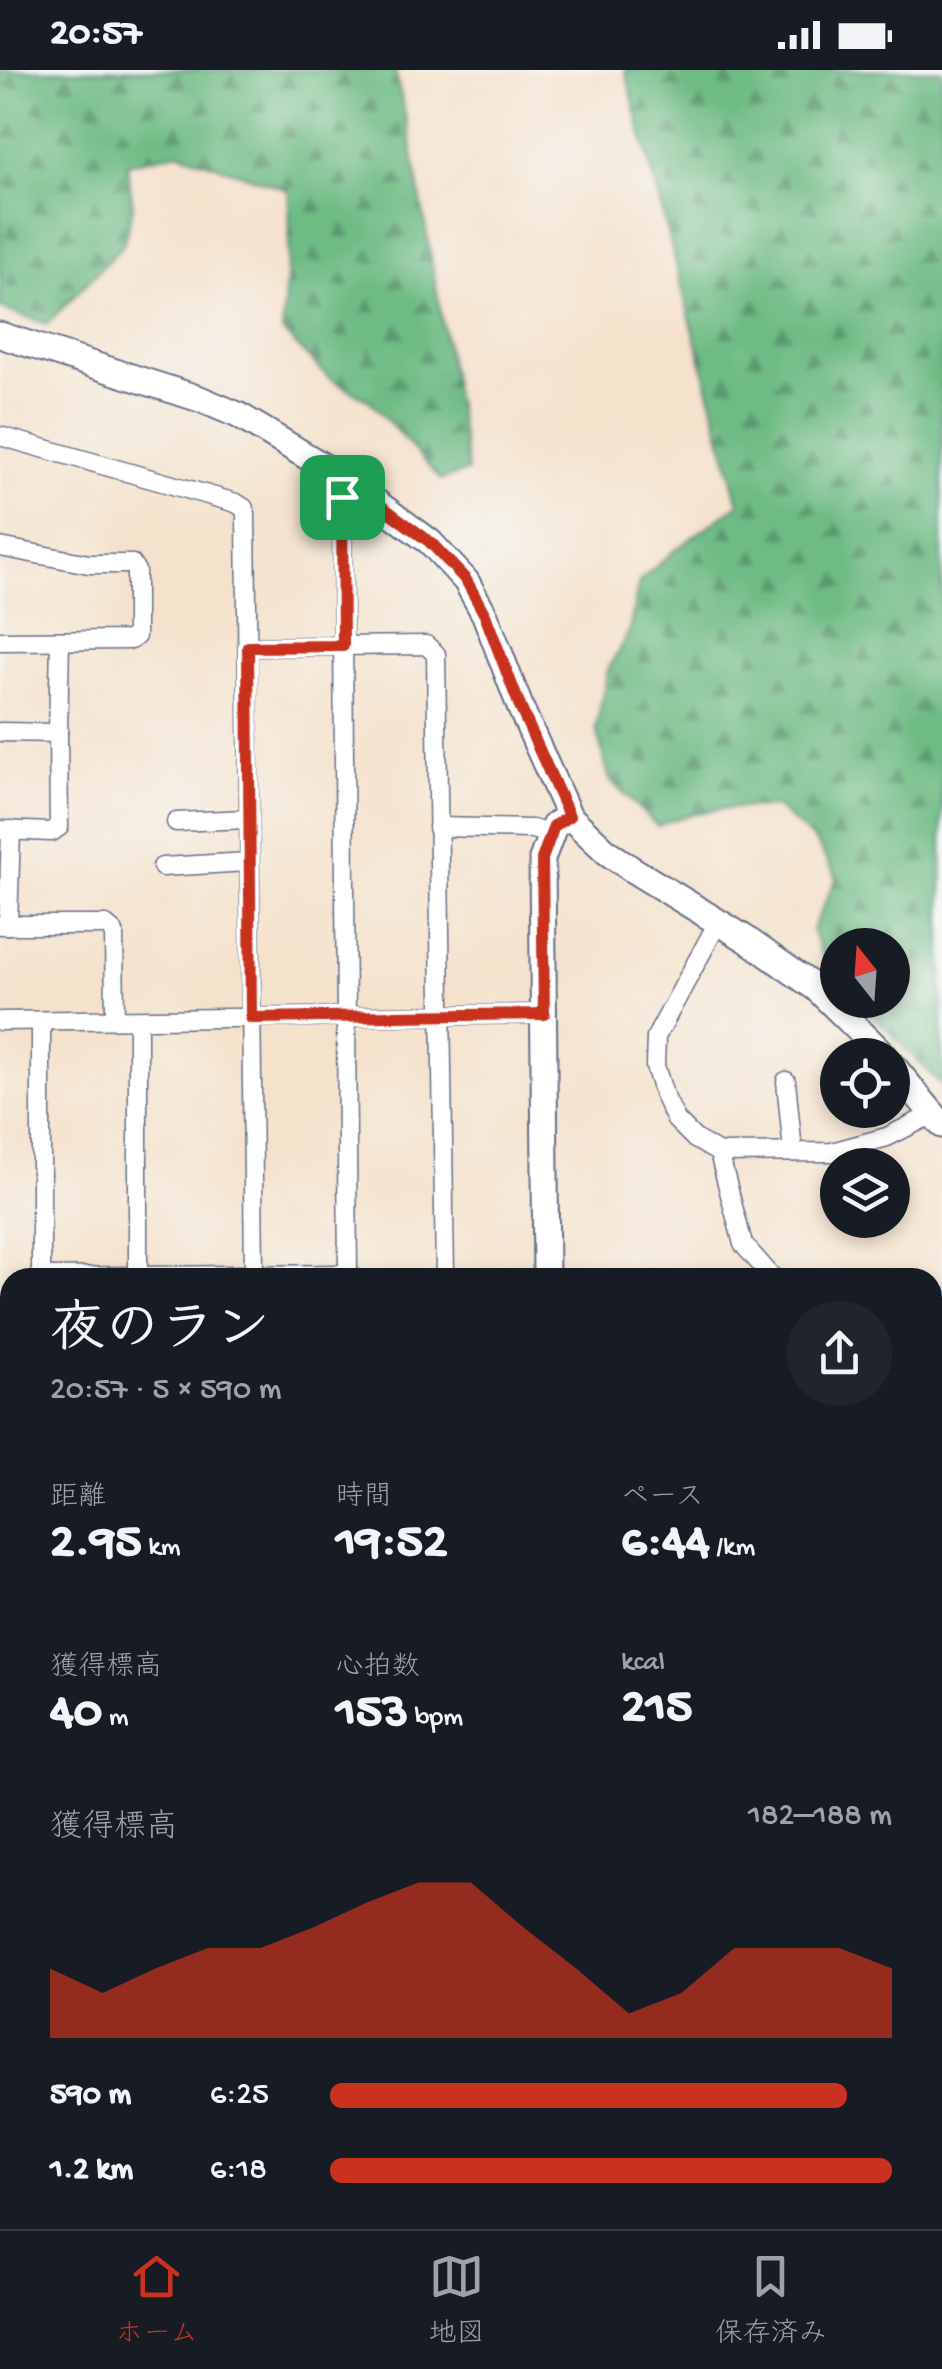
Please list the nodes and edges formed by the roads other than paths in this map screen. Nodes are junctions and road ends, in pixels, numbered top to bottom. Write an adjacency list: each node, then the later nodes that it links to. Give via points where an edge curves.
1 (0, 336): 3 (street, via 200,399)
2 (0, 436): 8 (street, via 244,508)
3 (346, 480): 7 (street); 11 (street, via 430,542 466,580)
4 (0, 547): 6 (street, via 89,564 132,564 136,636)
5 (0, 640): 6 (street)
6 (60, 641): 10 (street)
7 (343, 646): 8 (street); 14 (street, via 426,645 436,654); 24 (street)
8 (248, 647): 12 (street)
9 (0, 732): 10 (street)
10 (58, 733): 15 (street, via 58,827)
11 (569, 816): 16 (street); 19 (street, via 607,852)
12 (248, 819): 13 (street); 17 (street)
13 (176, 822)
14 (438, 827): 16 (street); 22 (street)
15 (5, 830): 20 (street)
16 (549, 834): 21 (street, via 542,859)
17 (248, 862): 18 (street); 23 (street)
18 (162, 867)
19 (717, 924): 29 (street, via 817,989); 33 (street, via 656,1037 655,1066 676,1120)
20 (4, 925): 25 (street, via 106,925 114,932)
21 (544, 1014): 22 (street); 40 (street)
22 (441, 1016): 24 (street); 39 (street)
23 (251, 1018): 24 (street); 27 (street); 37 (street)
24 (346, 1018): 38 (street)
25 (115, 1019): 27 (street); 28 (street)
26 (0, 1020): 28 (street)
27 (138, 1020): 36 (street)
28 (40, 1021): 35 (street)
29 (867, 1038)
30 (786, 1081): 34 (street)
31 (910, 1088): 32 (street)
32 (937, 1120): 34 (street, via 832,1152)
33 (719, 1152): 34 (street); 41 (street, via 743,1244)
34 (793, 1152)
35 (41, 1268)
36 (138, 1268)
37 (254, 1268)
38 (348, 1268)
39 (445, 1268)
40 (546, 1268)
41 (764, 1268)

